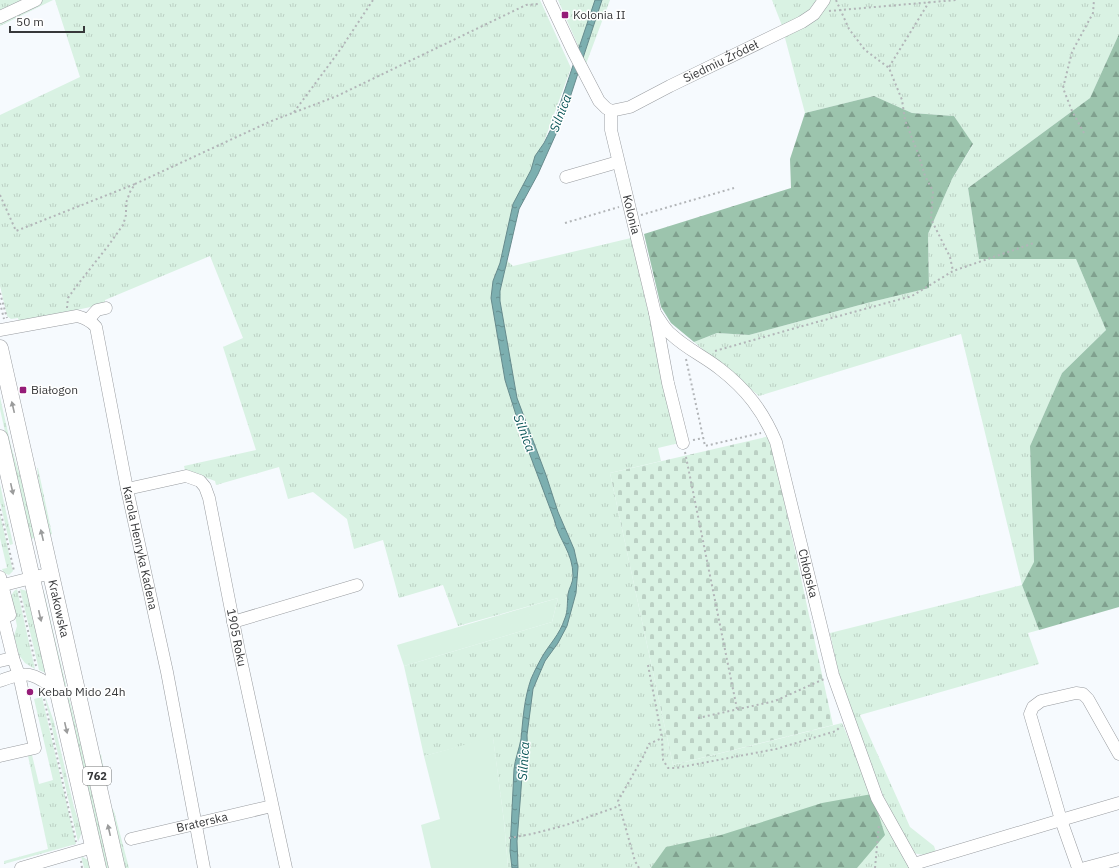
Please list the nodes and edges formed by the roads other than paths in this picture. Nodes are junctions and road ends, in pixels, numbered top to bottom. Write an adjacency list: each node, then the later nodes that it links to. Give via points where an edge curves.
1 (36, 0): 4 (street)
2 (824, 0): 5 (street, Siedmiu Źródeł, via 814,14 802,22 630,107)
3 (546, 1): 5 (street, via 599,101)
4 (0, 17)
5 (611, 111): 6 (street, Kolonia, via 611,130)
6 (618, 162): 7 (street); 9 (street, Kolonia)
7 (566, 177)
8 (106, 308): 10 (street, via 97,310)
9 (655, 313): 14 (street, Kolonia, via 668,383); 37 (street, Chłopska, via 670,334 738,384 758,408 771,431 776,442 833,675 877,798)
10 (88, 320): 11 (street, via 77,316 19,327); 15 (street, Karola Henryka Kadena, via 96,327)
11 (2, 326)
12 (0, 348): 16 (main road, Krakowska / 762, one-way to 12)
13 (0, 438): 17 (main road, Krakowska / 762, one-way to 17)
14 (683, 442)
15 (127, 489): 21 (street, 1905 Roku, via 181,472 205,486); 33 (street, Karola Henryka Kadena, via 167,672)
16 (51, 573): 17 (street); 40 (main road, Krakowska / 762, one-way to 16)
17 (24, 579): 18 (street); 27 (main road, Krakowska / 762, one-way to 27)
18 (1, 583): 22 (street, via 11,622)
19 (357, 585): 21 (street)
20 (0, 605): 22 (street)
21 (233, 622): 31 (street, 1905 Roku)
22 (2, 626): 23 (street)
23 (13, 658): 24 (street); 25 (street)
24 (0, 661)
25 (19, 675): 26 (street); 27 (street, via 33,675); 29 (street, via 35,748)
26 (0, 681)
27 (57, 690): 35 (main road, Krakowska / 762, one-way to 35)
28 (1119, 754): 32 (street, via 1083,694 1076,693 1041,701 1033,707 1030,714)
29 (0, 756)
30 (1119, 803): 32 (street)
31 (272, 806): 33 (street, Braterska); 42 (street, 1905 Roku)
32 (1062, 820): 37 (street); 43 (street)
33 (195, 824): 34 (street, Braterska); 41 (street, Karola Henryka Kadena)
34 (131, 838)
35 (93, 847): 38 (street); 39 (main road, Krakowska / 762)
36 (1119, 859): 44 (street)
37 (915, 866)
38 (21, 868)
39 (98, 868)
40 (117, 868)
41 (204, 868)
42 (286, 868)
43 (1078, 868)
44 (1085, 868)

